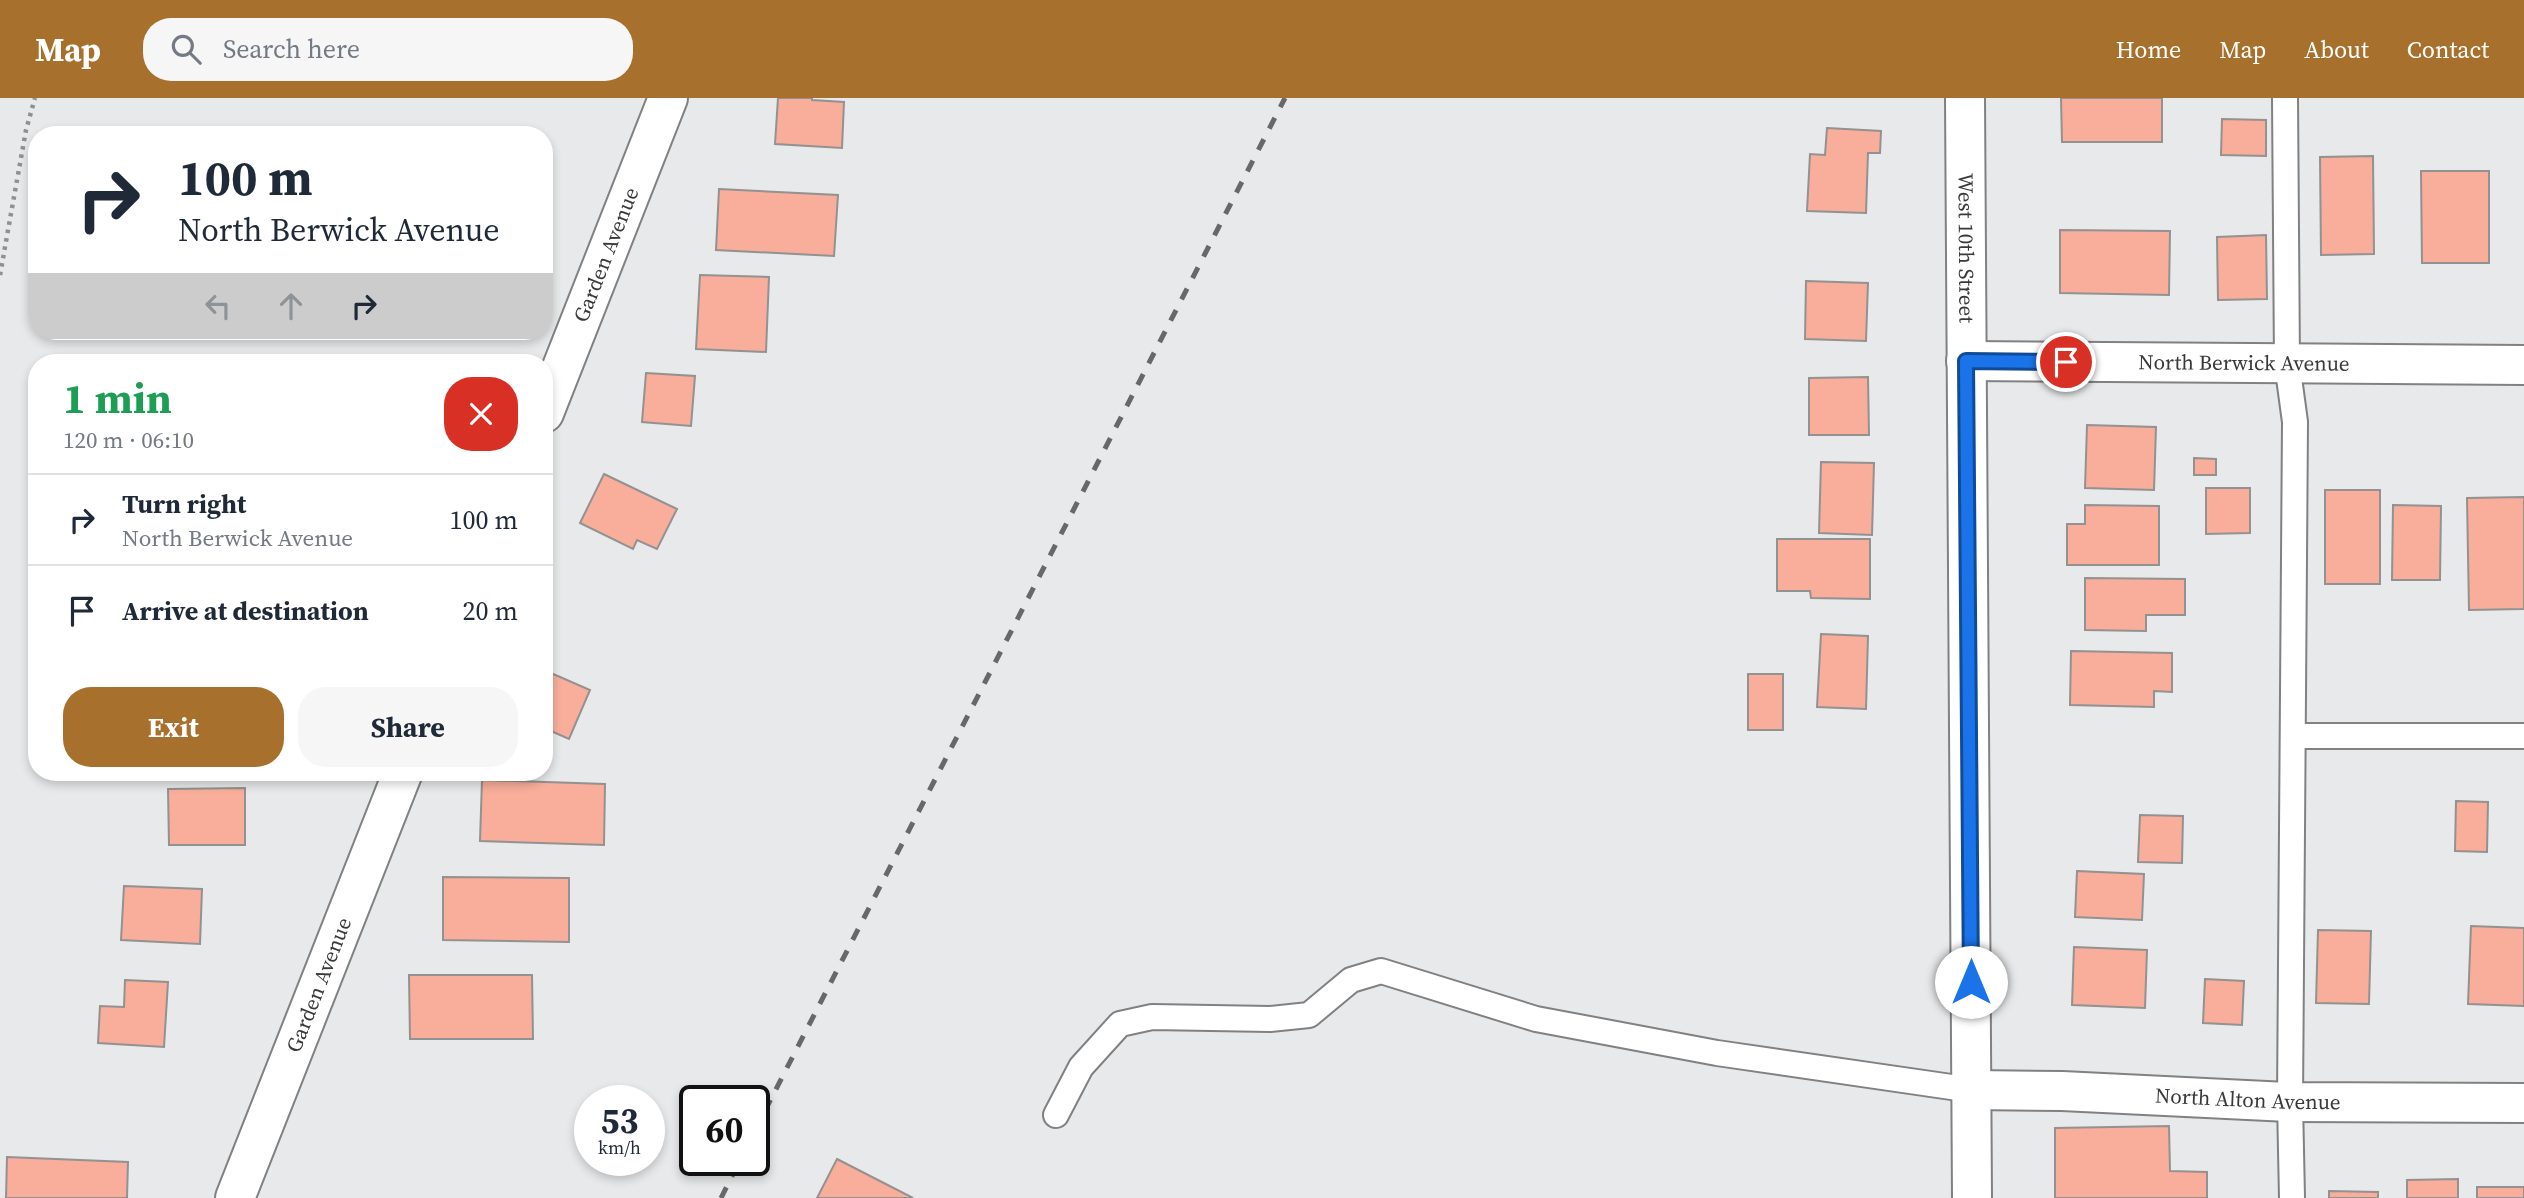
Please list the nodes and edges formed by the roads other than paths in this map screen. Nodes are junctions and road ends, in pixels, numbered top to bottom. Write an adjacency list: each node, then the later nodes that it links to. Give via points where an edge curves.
1 (668, 98): 7 (street, Garden Avenue)
2 (1965, 98): 4 (street, West 10th Street)
3 (2285, 98): 5 (lane)
4 (1966, 361): 5 (street, North Berwick Avenue); 11 (street, West 10th Street)
5 (2287, 363): 6 (street, North Berwick Avenue); 8 (lane, via 2295,422)
6 (2524, 365)
7 (553, 390)
8 (2293, 736): 9 (lane); 12 (lane)
9 (2524, 736)
10 (399, 781): 15 (street, Garden Avenue)
11 (1972, 1090): 12 (street, North Alton Avenue); 14 (lane, via 1717,1054 1536,1019 1381,971 1350,980 1309,1015 1270,1019 1152,1017 1120,1024 1081,1067); 16 (street, West 10th Street)
12 (2290, 1102): 13 (street, North Alton Avenue); 17 (lane)
13 (2524, 1103)
14 (1056, 1115)
15 (234, 1198)
16 (1972, 1198)
17 (2292, 1198)

